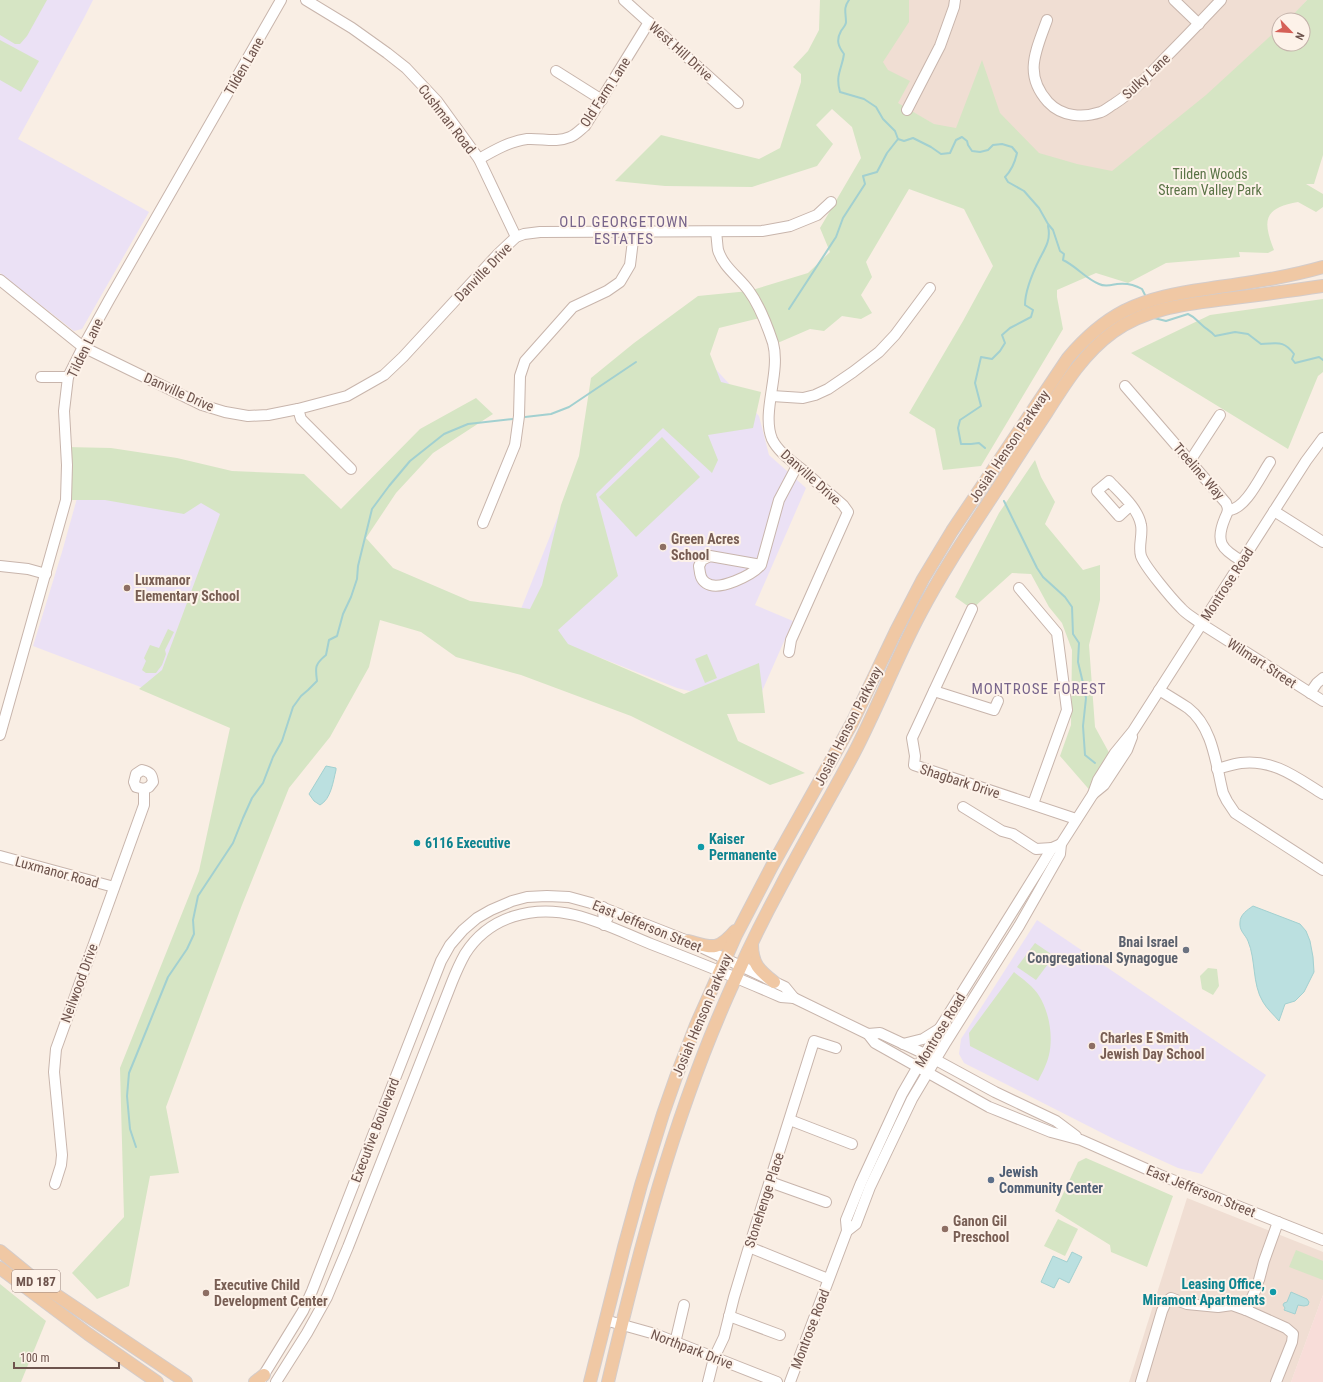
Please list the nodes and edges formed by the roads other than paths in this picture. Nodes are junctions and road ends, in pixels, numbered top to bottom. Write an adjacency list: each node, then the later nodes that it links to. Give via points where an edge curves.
1 (282, 0): 25 (street, Tilden Lane)
2 (306, 0): 14 (street, Cushman Road, via 352,28 406,68 437,101)
3 (624, 0): 8 (street, West Hill Drive)
4 (955, 0): 13 (street, via 940,46)
5 (1174, 0): 9 (street)
6 (1221, 0): 9 (street, Sulky Lane)
7 (1047, 20): 9 (street, Sulky Lane, via 1035,54 1033,72 1037,86 1053,107 1065,114 1085,116 1103,111 1129,94)
8 (649, 22): 11 (street, Old Farm Lane); 12 (street, West Hill Drive)
9 (1199, 24)
10 (556, 72): 11 (street)
11 (602, 100): 14 (street, Old Farm Lane, via 585,126 571,137 556,140 527,139 499,148)
12 (738, 103)
13 (907, 110)
14 (479, 160): 18 (street, Cushman Road)
15 (831, 202): 17 (street, via 817,215 790,226 762,231)
16 (634, 232): 17 (street, Danville Drive); 18 (street, Danville Drive, via 540,232); 40 (street, via 630,264 620,282 573,307 525,361 520,376 515,445)
17 (716, 232): 29 (street, Danville Drive, via 718,250 724,263 749,291 764,317 774,354)
18 (516, 237): 30 (street, Danville Drive, via 384,375 347,396)
19 (1323, 267): 23 (main road, Josiah Henson Parkway)
20 (0, 280): 25 (street, Danville Drive)
21 (1323, 286): 23 (main road, Josiah Henson Parkway)
22 (930, 288): 29 (street, via 895,335 854,372 816,395 803,398)
23 (1173, 300): 24 (main road, Josiah Henson Parkway)
24 (1136, 313): 60 (main road, Josiah Henson Parkway, via 1116,316 1071,354 952,531 904,614 852,723); 69 (main road, Josiah Henson Parkway, via 1096,345 1082,360 957,551 920,614 861,740)
25 (83, 347): 27 (street, Tilden Lane); 30 (street, Danville Drive, via 202,405 225,412 248,416)
26 (41, 377): 27 (street)
27 (68, 377): 45 (street, Tilden Lane, via 64,411 66,500)
28 (1125, 386): 33 (street, Treeline Way)
29 (772, 396): 35 (street, Danville Drive, via 769,411 772,439)
30 (298, 409): 36 (street, via 301,419)
31 (1220, 415): 33 (street)
32 (1323, 438): 39 (street, Montrose Road)
33 (1190, 461): 38 (street, Treeline Way, via 1226,503)
34 (1270, 462): 38 (street, via 1245,501 1235,509)
35 (797, 466): 43 (street, via 780,500); 49 (street, Danville Drive, via 848,512 791,640)
36 (351, 469)
37 (1131, 505): 48 (street, Wilmart Street, via 1142,527 1141,557 1181,609)
38 (1228, 510): 42 (street, Treeline Way, via 1221,529 1220,542 1224,549)
39 (1274, 510): 41 (street); 42 (street, Montrose Road)
40 (483, 523)
41 (1323, 542)
42 (1242, 562): 48 (street, Montrose Road)
43 (761, 565): 43 (street, via 755,572 721,586 706,583 700,576 699,566 702,560 710,556)
44 (0, 566): 45 (street)
45 (46, 574): 56 (street, Tilden Lane)
46 (1019, 588): 61 (street, via 1057,633 1067,710)
47 (972, 609): 52 (street, Shagbark Drive)
48 (1202, 624): 51 (street, Montrose Road); 53 (street, Wilmart Street)
49 (789, 652)
50 (1323, 678): 53 (street)
51 (1159, 690): 57 (street, via 1189,709 1200,720 1208,734); 63 (street, Montrose Road, via 1112,758)
52 (934, 691): 54 (street, via 994,710); 61 (street, Shagbark Drive, via 912,738 914,765)
53 (1310, 693): 55 (street, Wilmart Street)
54 (998, 701)
55 (1323, 701)
56 (0, 735)
57 (1217, 768): 59 (street, via 1241,763 1276,766); 68 (street, via 1227,801 1235,813)
58 (144, 789): 70 (street, Neilwood Drive, via 144,805)
59 (1323, 794)
60 (807, 804): 69 (main road, via 809,818); 74 (main road, Josiah Henson Parkway)
61 (1033, 804): 63 (street, Shagbark Drive)
62 (963, 807): 65 (street)
63 (1076, 819): 64 (street, Montrose Road)
64 (1057, 846): 65 (street); 67 (street, Montrose Road); 92 (street, Montrose Road, via 1060,854)
65 (1036, 849): 67 (street)
66 (0, 856): 70 (street, Luxmanor Road)
67 (1041, 866): 86 (street, Montrose Road)
68 (1323, 870)
69 (789, 871): 77 (main road, Josiah Henson Parkway)
70 (114, 887): 102 (street, Neilwood Drive, via 56,1048 54,1072 62,1155)
71 (512, 901): 72 (street, East Jefferson Street, via 527,897 555,896 576,899); 84 (street, Executive Boulevard, via 477,918 456,937 441,962)
72 (607, 909): 75 (street); 76 (street, East Jefferson Street)
73 (518, 914): 75 (street, East Jefferson Street, via 562,912); 85 (street, Executive Boulevard, via 491,928 469,948)
74 (743, 921): 76 (main road, via 719,945 708,946); 78 (main road, Josiah Henson Parkway)
75 (604, 925): 80 (street, East Jefferson Street)
76 (688, 941): 78 (street, East Jefferson Street)
77 (752, 943): 79 (main road, Josiah Henson Parkway); 82 (main road, via 754,962)
78 (726, 958): 79 (street, East Jefferson Street); 80 (main road, Josiah Henson Parkway)
79 (741, 966): 81 (main road, Josiah Henson Parkway); 82 (street, East Jefferson Street)
80 (720, 971): 81 (street, East Jefferson Street); 118 (main road, Josiah Henson Parkway, via 696,1025 663,1114)
81 (736, 977): 83 (street, East Jefferson Street, via 781,997); 119 (main road, Josiah Henson Parkway, via 693,1083 657,1189)
82 (774, 982): 83 (street, East Jefferson Street, via 786,987)
83 (794, 998): 87 (street, East Jefferson Street)
84 (425, 1002): 85 (street); 91 (street, Executive Boulevard)
85 (442, 1009): 93 (street, Executive Boulevard)
86 (940, 1028): 88 (street, via 923,1039); 90 (street, Montrose Road)
87 (868, 1034): 88 (street, East Jefferson Street, via 880,1033); 94 (street, East Jefferson Street, via 875,1044)
88 (903, 1044): 90 (street, East Jefferson Street)
89 (836, 1048): 96 (street, Stonehenge Place, via 814,1041)
90 (925, 1054): 92 (street, East Jefferson Street); 94 (street, Montrose Road)
91 (404, 1057): 93 (street); 99 (street, Executive Boulevard)
92 (935, 1060): 95 (street, Montrose Road); 97 (street, East Jefferson Street, via 1056,1121)
93 (419, 1065): 100 (street, Executive Boulevard)
94 (917, 1066): 95 (street, East Jefferson Street); 107 (street, Montrose Road, via 861,1183 846,1220)
95 (928, 1073): 97 (street, East Jefferson Street, via 990,1107 1052,1132); 107 (street, Montrose Road, via 912,1099 870,1187 856,1224)
96 (790, 1120): 98 (street); 101 (street, Stonehenge Place)
97 (1081, 1140): 105 (street, East Jefferson Street)
98 (852, 1144)
99 (364, 1158): 100 (street); 104 (street, Executive Boulevard)
100 (382, 1158): 106 (street, Executive Boulevard)
101 (770, 1182): 103 (street); 109 (street, Stonehenge Place)
102 (56, 1184)
103 (826, 1202)
104 (339, 1222): 106 (street); 113 (street, Executive Boulevard)
105 (1278, 1222): 108 (street, East Jefferson Street); 116 (street)
106 (355, 1228): 114 (street, Executive Boulevard)
107 (847, 1231): 112 (street, Montrose Road)
108 (1323, 1240)
109 (749, 1247): 112 (street); 117 (street, Stonehenge Place)
110 (0, 1251): 126 (main road, MD 187, via 48,1290)
111 (0, 1268): 123 (main road, MD 187)
112 (828, 1279): 132 (street, Montrose Road)
113 (316, 1280): 114 (street); 124 (street, Executive Boulevard, via 302,1311)
114 (331, 1286): 127 (street, Executive Boulevard, via 314,1320)
115 (684, 1305): 121 (street)
116 (1246, 1310): 133 (street, via 1232,1305 1218,1307 1187,1304 1171,1298 1166,1302 1162,1312); 134 (street, via 1286,1328 1293,1334)
117 (729, 1316): 120 (street); 122 (street, Stonehenge Place, via 724,1337)
118 (605, 1320): 119 (street, Northpark Drive); 128 (main road, Josiah Henson Parkway)
119 (622, 1324): 121 (street, Northpark Drive); 129 (main road, Josiah Henson Parkway)
120 (780, 1335)
121 (675, 1343): 122 (street, Northpark Drive)
122 (714, 1358): 130 (street, Stonehenge Place); 131 (street, Northpark Drive)
123 (143, 1378): 125 (main road, MD 187)
124 (259, 1380)
125 (157, 1382)
126 (186, 1382)
127 (276, 1382)
128 (590, 1382)
129 (608, 1382)
130 (708, 1382)
131 (777, 1382)
132 (790, 1382)
133 (1141, 1382)
134 (1276, 1382)

